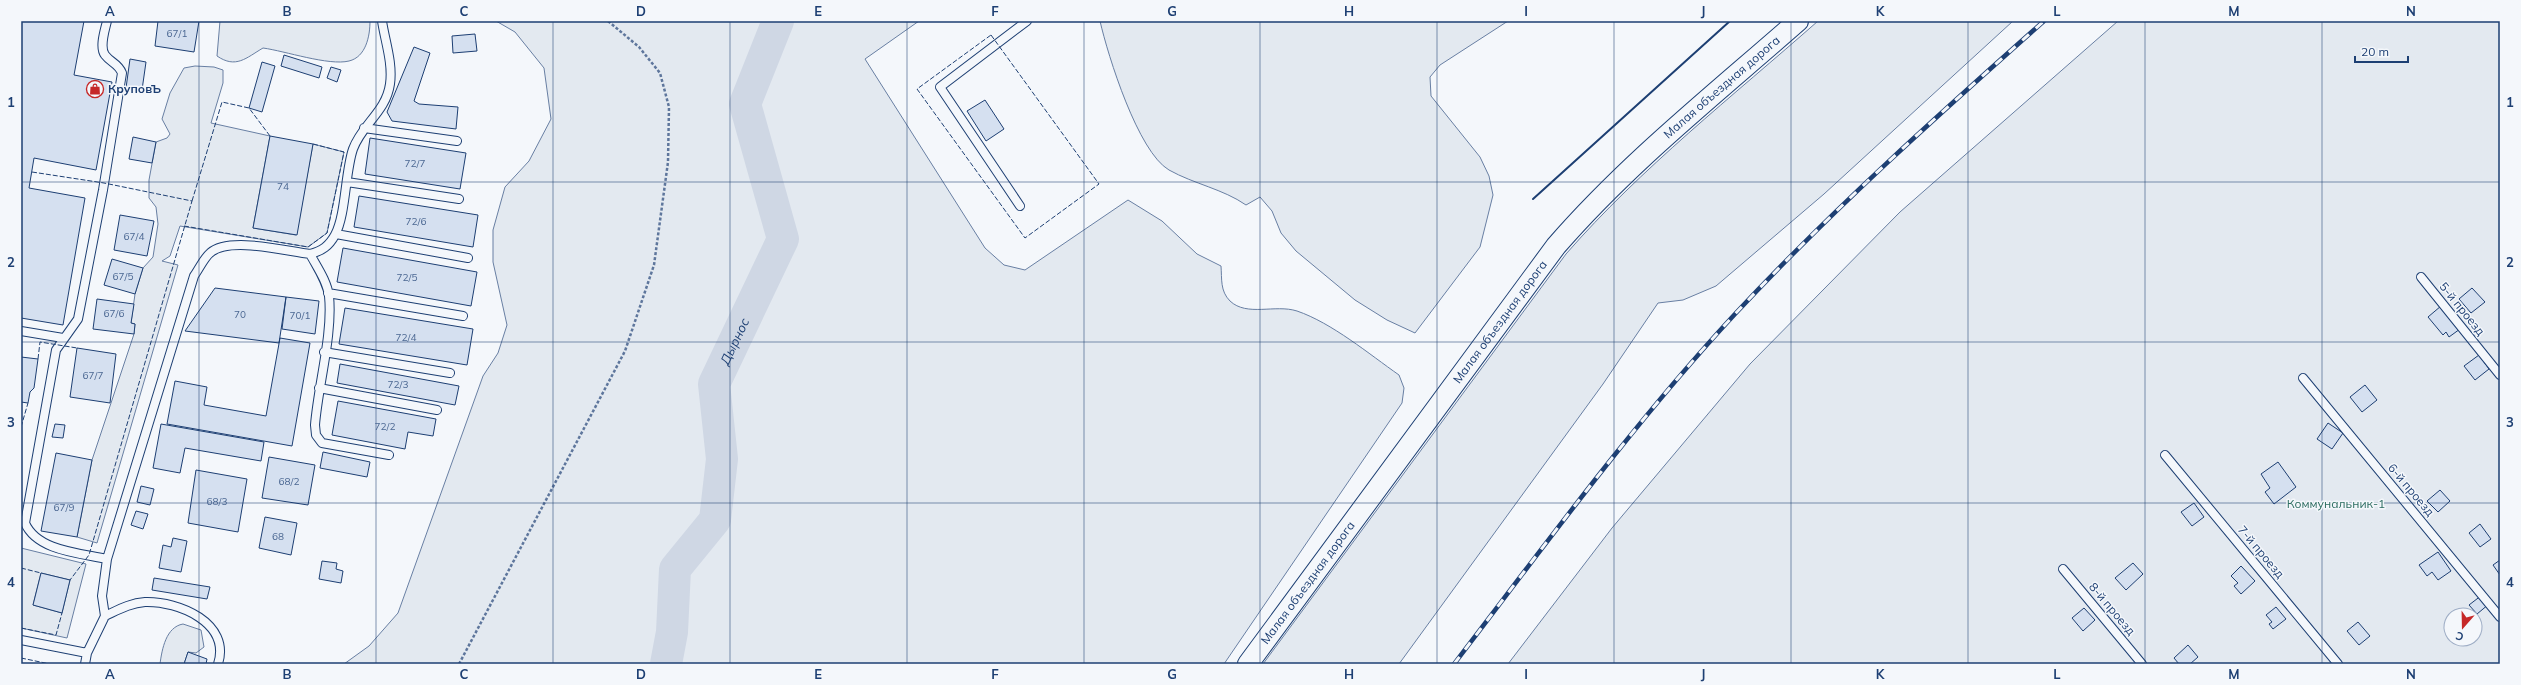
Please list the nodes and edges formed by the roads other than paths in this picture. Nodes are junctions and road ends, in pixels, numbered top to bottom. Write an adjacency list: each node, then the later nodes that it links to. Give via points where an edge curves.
1 (106, 21): 17 (lane, via 102,48 105,55 120,66 122,73 78,319)
2 (382, 21): 5 (lane, via 391,66 390,84 384,105)
3 (1027, 21): 9 (lane, via 940,87)
4 (1798, 21): 34 (street, Малая объездная дорога, via 1625,173 1585,212 1556,246)
5 (364, 128): 6 (lane); 7 (lane, via 353,150)
6 (457, 141)
7 (347, 182): 8 (lane); 10 (lane)
8 (459, 199)
9 (1020, 206)
10 (336, 234): 11 (lane, via 330,244 321,251); 12 (lane)
11 (310, 254): 14 (lane, via 323,276); 26 (lane, via 236,245 222,245 209,253 194,276)
12 (468, 258)
13 (2421, 277): 20 (lane, 5-й проезд)
14 (328, 293): 15 (lane); 18 (lane, via 328,330)
15 (463, 316)
16 (21, 331): 17 (lane)
17 (63, 338): 26 (lane, via 56,350 25,523 29,533 41,542)
18 (324, 352): 19 (lane); 22 (lane)
19 (450, 373)
20 (2500, 375)
21 (2303, 378): 29 (lane, 6-й проезд)
22 (319, 388): 23 (lane); 24 (lane, via 315,425 316,435 322,443)
23 (437, 410)
24 (389, 455)
25 (2165, 455): 36 (lane, 7-й проезд)
26 (107, 560): 28 (lane, via 102,596)
27 (2064, 569): 35 (lane, 8-й проезд)
28 (104, 616): 31 (lane); 33 (lane, via 127,605 146,602 195,614 207,622 217,637 221,655)
29 (2500, 617)
30 (21, 640): 31 (lane)
31 (87, 653): 32 (lane)
32 (85, 664)
33 (218, 664)
34 (1248, 664)
35 (2142, 664)
36 (2338, 664)

